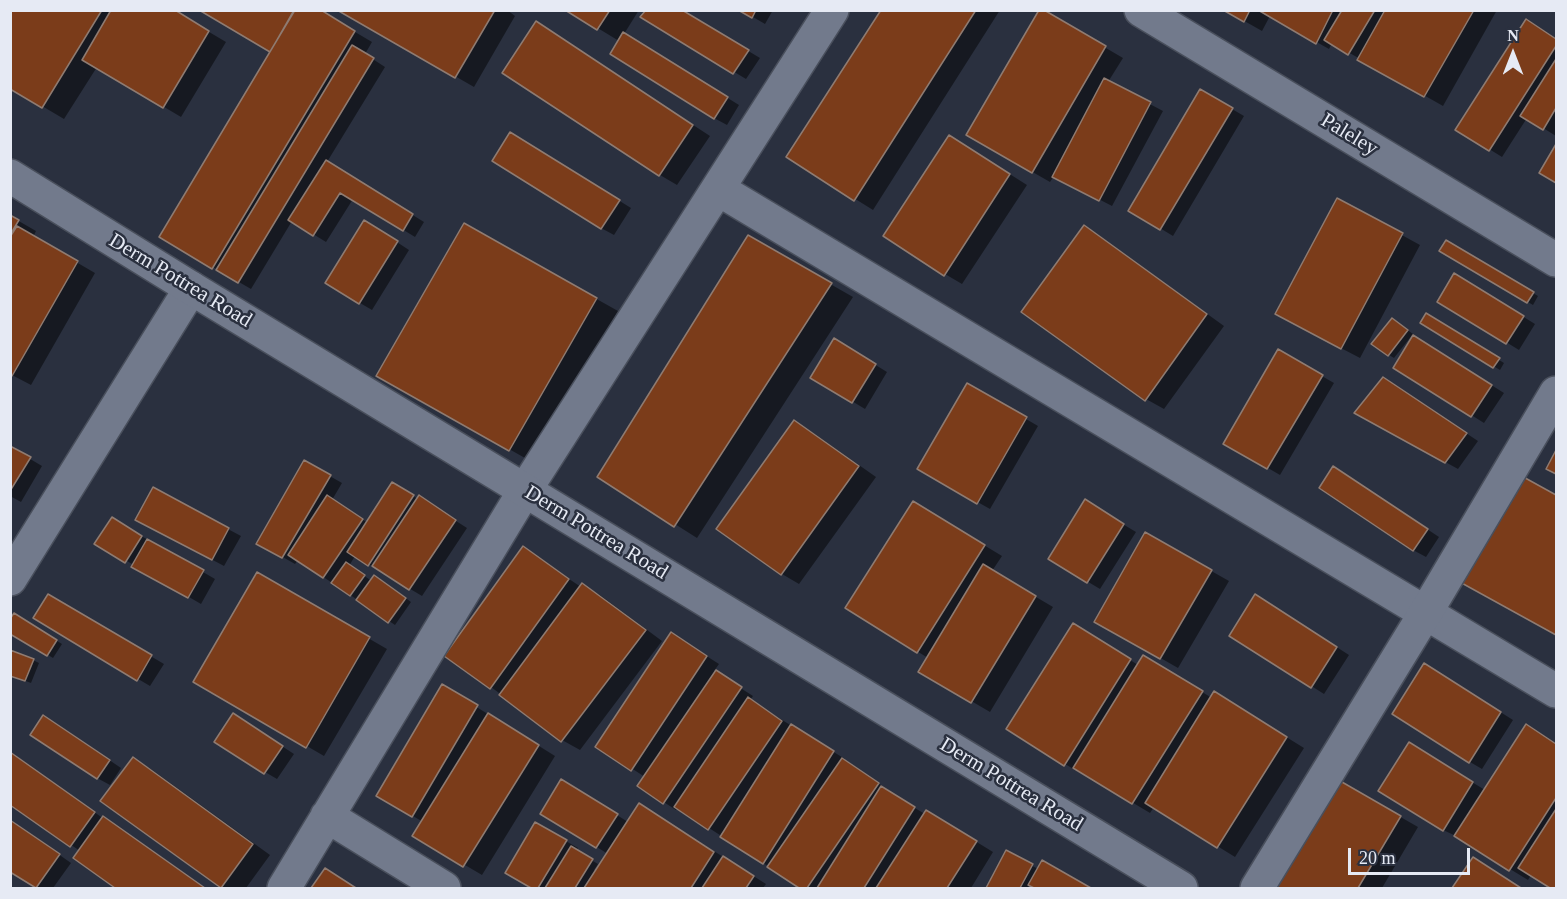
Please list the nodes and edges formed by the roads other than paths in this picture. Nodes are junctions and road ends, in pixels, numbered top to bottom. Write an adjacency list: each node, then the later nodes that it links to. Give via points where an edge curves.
1 (832, 10): 4 (street)
2 (1141, 10): 5 (street, Paleley)
3 (10, 176): 6 (street, Derm Pottrea Road)
4 (718, 189): 8 (street); 10 (street)
5 (1557, 260)
6 (191, 288): 8 (street, Derm Pottrea Road); 9 (street)
7 (1557, 393): 10 (street)
8 (525, 490): 12 (street); 15 (street, Derm Pottrea Road)
9 (10, 579)
10 (1426, 612): 11 (street); 16 (street)
11 (1557, 691)
12 (327, 816): 13 (street); 14 (street)
13 (284, 888)
14 (444, 888)
15 (1182, 888)
16 (1257, 888)

